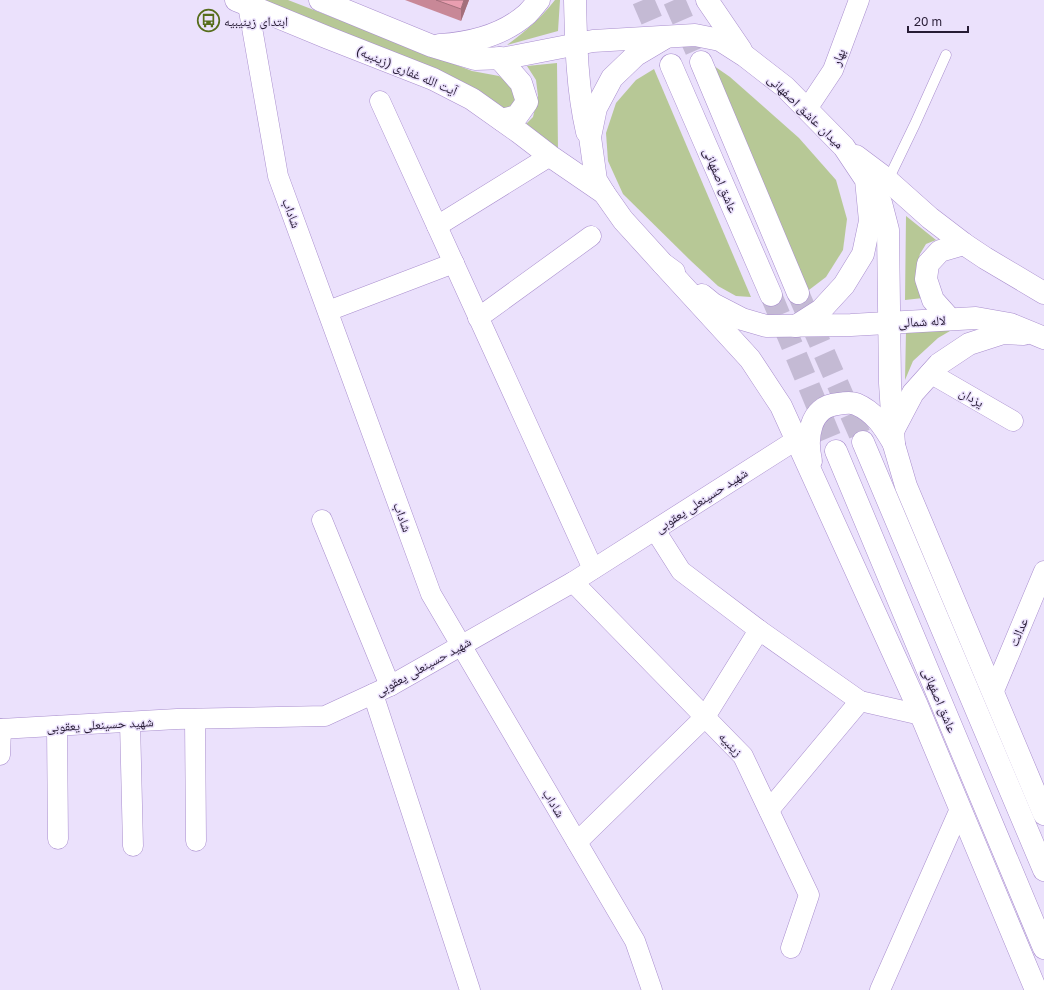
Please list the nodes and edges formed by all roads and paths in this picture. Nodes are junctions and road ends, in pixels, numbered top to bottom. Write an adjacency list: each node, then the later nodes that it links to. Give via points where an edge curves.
1 (320, 0): 9 (main road)
2 (539, 0): 9 (main road, via 527,14 482,39)
3 (576, 0): 8 (main road)
4 (708, 0): 11 (main road)
5 (859, 0): 16 (street, بهار, via 833,70)
6 (242, 3): 17 (main road, آیت الله غفاری (زینبیه), via 433,79 472,99); 32 (street, شاداب, via 278,176)
7 (666, 38): 8 (main road, via 593,40); 11 (main road, میدان عاشق اصفهانی, via 695,35 720,40); 19 (main road, میدان عاشق اصفهانی, via 636,54 612,78 596,108 590,137)
8 (576, 44): 12 (main road); 19 (main road, via 583,114)
9 (432, 46): 12 (main road, via 476,59)
10 (946, 55): 22 (lane)
11 (745, 56): 16 (main road, میدان عاشق اصفهانی, via 785,87)
12 (499, 58): 17 (main road, via 521,83 527,102 517,116)
13 (701, 62): 29 (main road, عاشق اصفهانی)
14 (671, 65): 31 (main road, عاشق اصفهانی)
15 (380, 101): 24 (street)
16 (807, 109): 18 (main road, میدان عاشق اصفهانی)
17 (502, 120): 20 (main road, آیت الله غفاری (زینبیه))
18 (844, 147): 21 (main road, میدان عاشق اصفهانی); 22 (main road)
19 (591, 152): 23 (main road, میدان عاشق اصفهانی, via 596,180)
20 (550, 156): 23 (main road, آیت الله غفاری (زینبیه)); 24 (street)
21 (866, 180): 35 (main road, via 881,203 888,230); 36 (main road, میدان عاشق اصفهانی, via 870,221 863,254 844,285 821,310)
22 (888, 180): 26 (main road, via 930,218)
23 (604, 193): 28 (main road, میدان عاشق اصفهانی, via 623,220)
24 (437, 226): 27 (street)
25 (591, 236): 33 (street)
26 (964, 244): 30 (main road); 34 (main road, via 940,251 928,264 926,279 933,300)
27 (454, 263): 32 (street); 33 (street)
28 (664, 264): 36 (main road, میدان عاشق اصفهانی, via 713,304 742,319 766,326); 41 (main road, via 750,359 781,406)
29 (798, 293)
30 (1044, 293)
31 (771, 295)
32 (328, 311): 51 (street, شاداب, via 431,594)
33 (478, 318): 47 (street)
34 (950, 319): 35 (main road, لاله شمالی); 37 (main road, لاله شمالی, via 976,318 1010,324)
35 (890, 322): 36 (main road, لاله شمالی); 40 (main road, via 890,383)
36 (796, 326)
37 (1040, 336): 38 (main road, via 1003,334 969,344)
38 (930, 373): 39 (street, یزدان); 40 (main road, via 913,393)
39 (1013, 421)
40 (894, 438): 44 (main road, via 866,410 855,404 833,404 820,410 810,427 808,448); 53 (main road, via 906,486)
41 (796, 440): 44 (main road); 46 (street, شهید حسینعلی یعقوبی)
42 (863, 442): 69 (main road)
43 (836, 451): 71 (main road, عاشق اصفهانی)
44 (815, 482): 55 (main road)
45 (322, 520): 52 (street)
46 (655, 530): 47 (street, شهید حسینعلی یعقوبی); 50 (street, via 681,571)
47 (593, 569): 49 (street, شهید حسینعلی یعقوبی)
48 (1044, 571): 53 (street, عدالت)
49 (573, 582): 51 (street, شهید حسینعلی یعقوبی); 56 (street, زینبیه)
50 (759, 630): 54 (street); 56 (street)
51 (461, 645): 52 (street, شهید حسینعلی یعقوبی); 67 (street, شاداب)
52 (382, 690): 57 (street, شهید حسینعلی یعقوبی, via 325,716); 72 (street)
53 (993, 693): 64 (main road)
54 (860, 701): 55 (street); 63 (street)
55 (921, 715): 62 (main road)
56 (705, 717): 63 (street, زینبیه, via 743,756); 67 (street)
57 (195, 719): 58 (street, شهید حسینعلی یعقوبی); 66 (street)
58 (130, 722): 59 (street, شهید حسینعلی یعقوبی); 68 (street)
59 (57, 726): 60 (street, شهید حسینعلی یعقوبی); 65 (street)
60 (1, 729): 61 (street)
61 (0, 755)
62 (960, 809): 74 (street); 75 (main road)
63 (769, 810): 70 (street, زینبیه, via 809,895)
64 (1044, 814)
65 (58, 839)
66 (196, 841)
67 (577, 842): 73 (street, شاداب, via 635,941)
68 (133, 846)
69 (1044, 870)
70 (791, 948)
71 (1044, 948)
72 (470, 990)
73 (652, 990)
74 (880, 990)
75 (1035, 990)

